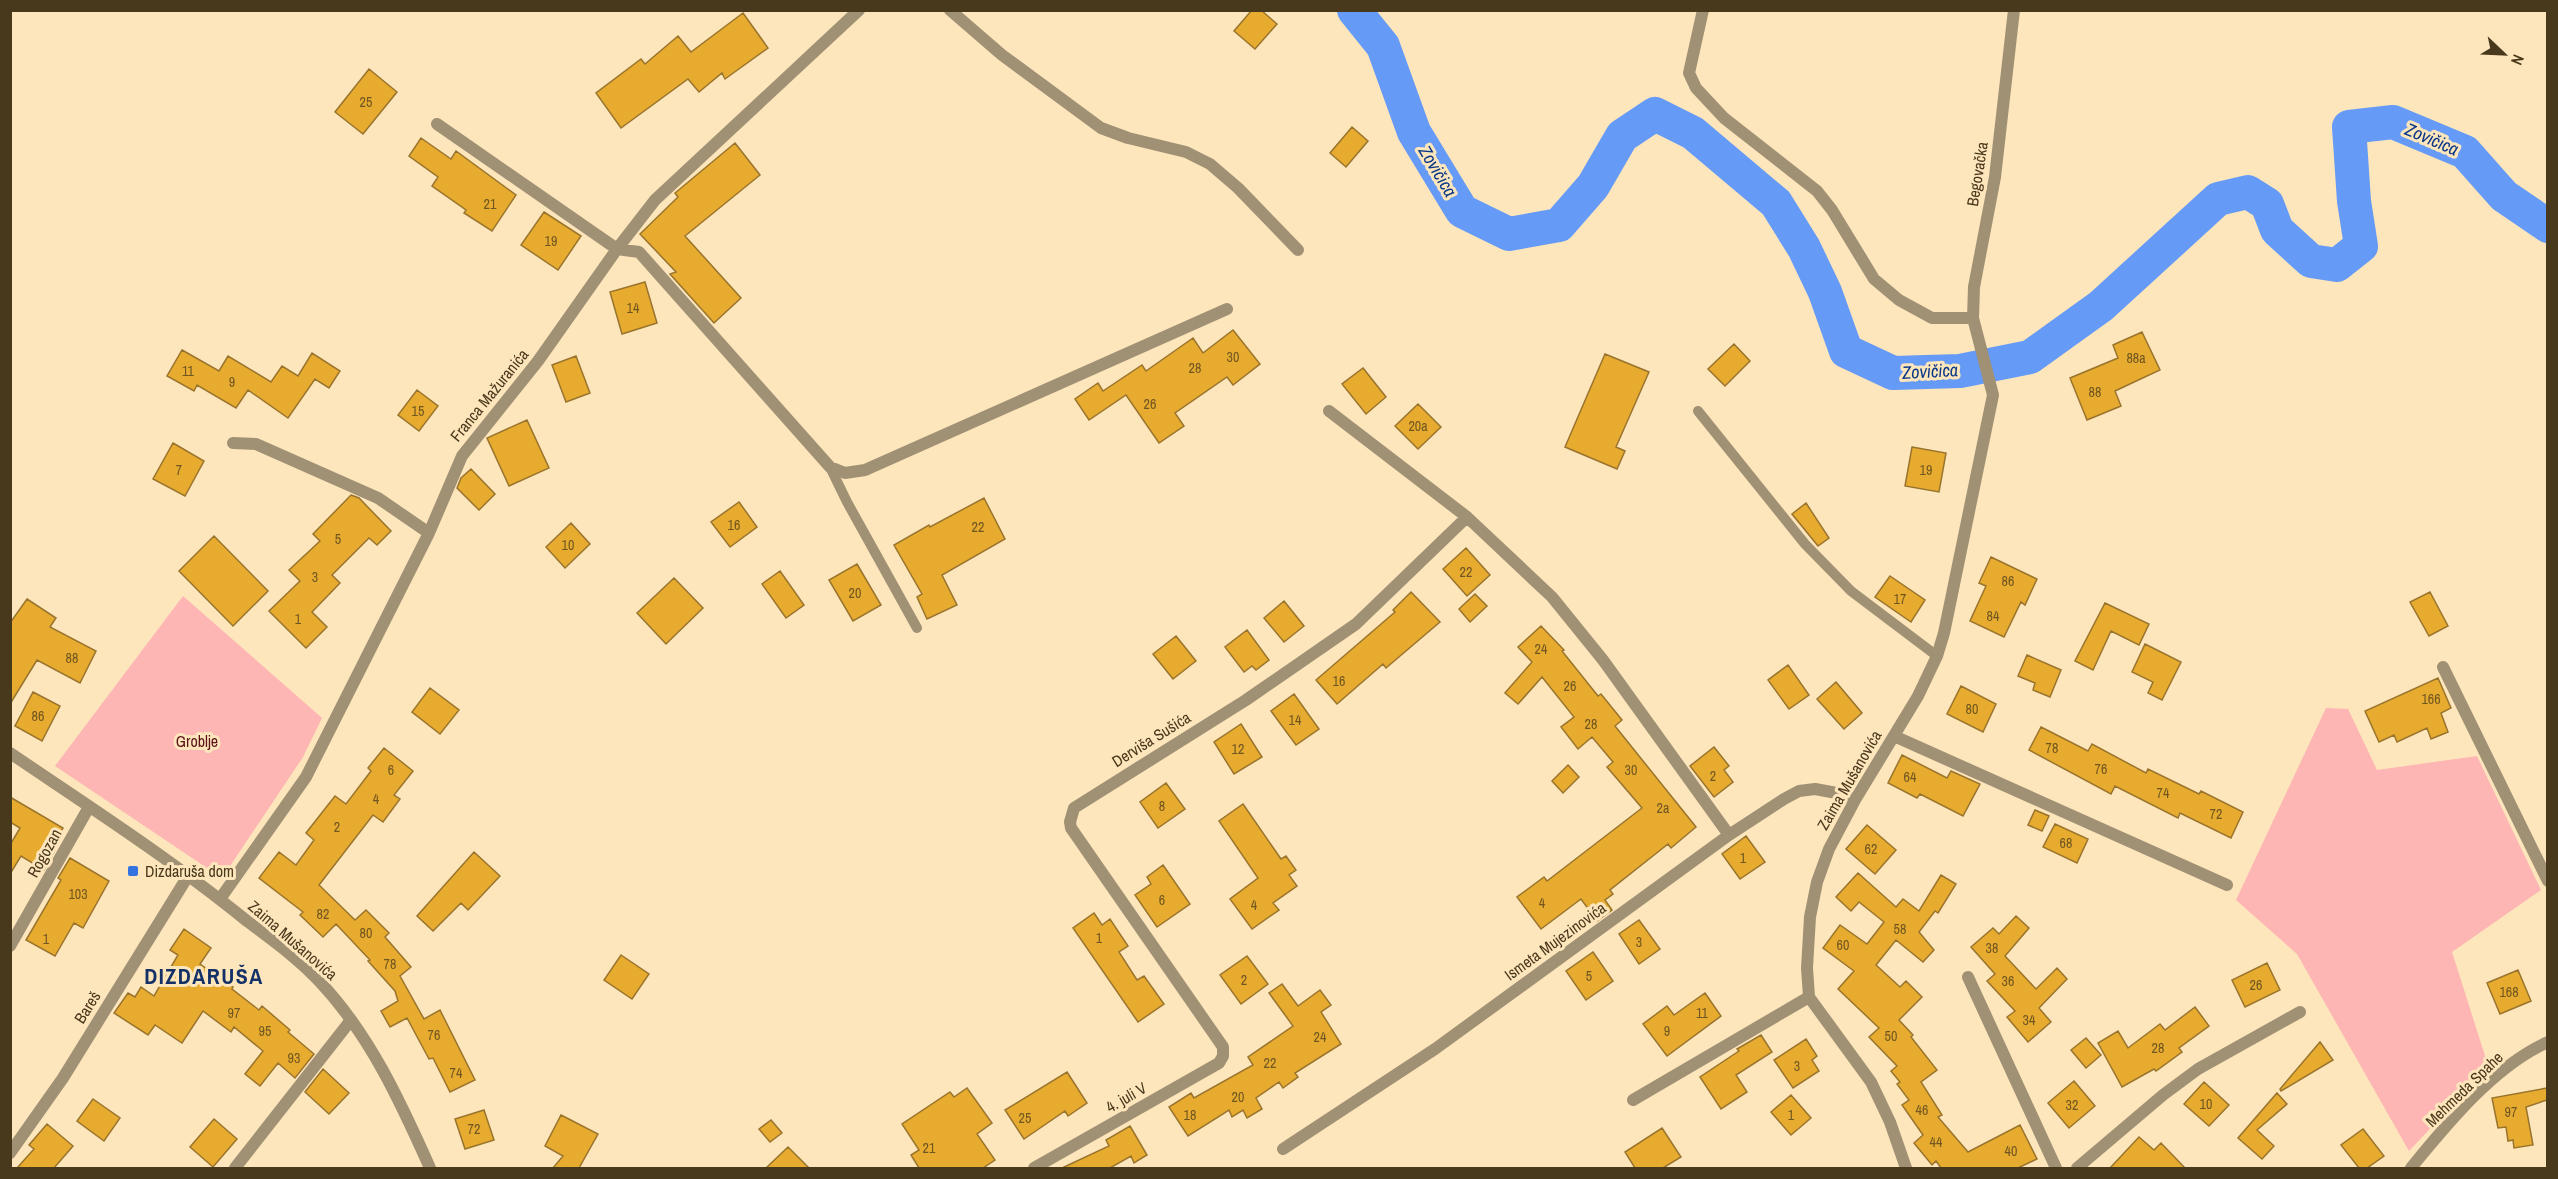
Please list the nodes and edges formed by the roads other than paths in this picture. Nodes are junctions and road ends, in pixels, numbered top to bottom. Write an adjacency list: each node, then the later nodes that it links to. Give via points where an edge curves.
1 (859, 10): 6 (street, Franca Mažuranića, via 655,200)
2 (950, 10): 7 (street, via 1002,55 1101,128 1210,164)
3 (1703, 10): 9 (street, via 1689,73 1696,88 1724,118 1817,190 1874,279 1899,300 1932,318)
4 (2014, 10): 9 (street, Begovačka, via 1995,177 1974,287)
5 (437, 124): 6 (street)
6 (617, 249): 14 (street, via 639,252); 16 (street, Franca Mažuranića, via 538,361 462,456)
7 (1298, 250)
8 (1227, 309): 14 (street, via 865,470 845,473)
9 (1973, 318): 10 (street, Begovačka)
10 (1993, 395): 18 (street, Zaima Mušanovića)
11 (1329, 411): 15 (street)
12 (1698, 411): 18 (lane, via 1805,544 1851,591)
13 (233, 443): 16 (street, via 256,444 378,498)
14 (830, 467): 17 (lane)
15 (1467, 517): 24 (street, via 1552,597 1603,660); 35 (street, Derviša Sušića, via 1340,637 1080,802 1071,814 1071,828)
16 (429, 532): 28 (street, Franca Mažuranića, via 306,777)
17 (917, 628)
18 (1937, 656): 20 (street, Zaima Mušanovića)
19 (2443, 667): 26 (street)
20 (1894, 736): 22 (street, Zaima Mušanovića); 27 (street)
21 (10, 753): 23 (street, Zaima Mušanovića)
22 (1855, 800): 24 (street, Ismeta Mujezinovića, via 1815,789 1799,791); 31 (street, Zaima Mušanovića, via 1817,882 1810,917)
23 (89, 807): 25 (street, Zaima Mušanovića); 29 (street, Rogozan)
24 (1729, 835): 37 (street, Ismeta Mujezinovića, via 1435,1049)
25 (188, 876): 28 (street, Zaima Mušanovića); 38 (street, Bareš, via 63,1078)
26 (2547, 881)
27 (2227, 885)
28 (220, 899): 33 (street, Zaima Mušanovića, via 320,982)
29 (10, 946)
30 (1968, 977): 43 (street)
31 (1809, 997): 36 (street); 42 (street, via 1871,1082)
32 (2300, 1012): 44 (street, via 2198,1068)
33 (351, 1020): 39 (street); 40 (street, Zaima Mušanovića, via 399,1098)
34 (2547, 1042): 45 (street, Mehmeda Spahe, via 2496,1077 2458,1113)
35 (1223, 1047): 41 (street, 4. juli V, via 1219,1063)
36 (1633, 1100)
37 (1283, 1149)
38 (10, 1153)
39 (235, 1168)
40 (430, 1168)
41 (1034, 1168)
42 (1906, 1168)
43 (2056, 1168)
44 (2077, 1168)
45 (2411, 1168)

